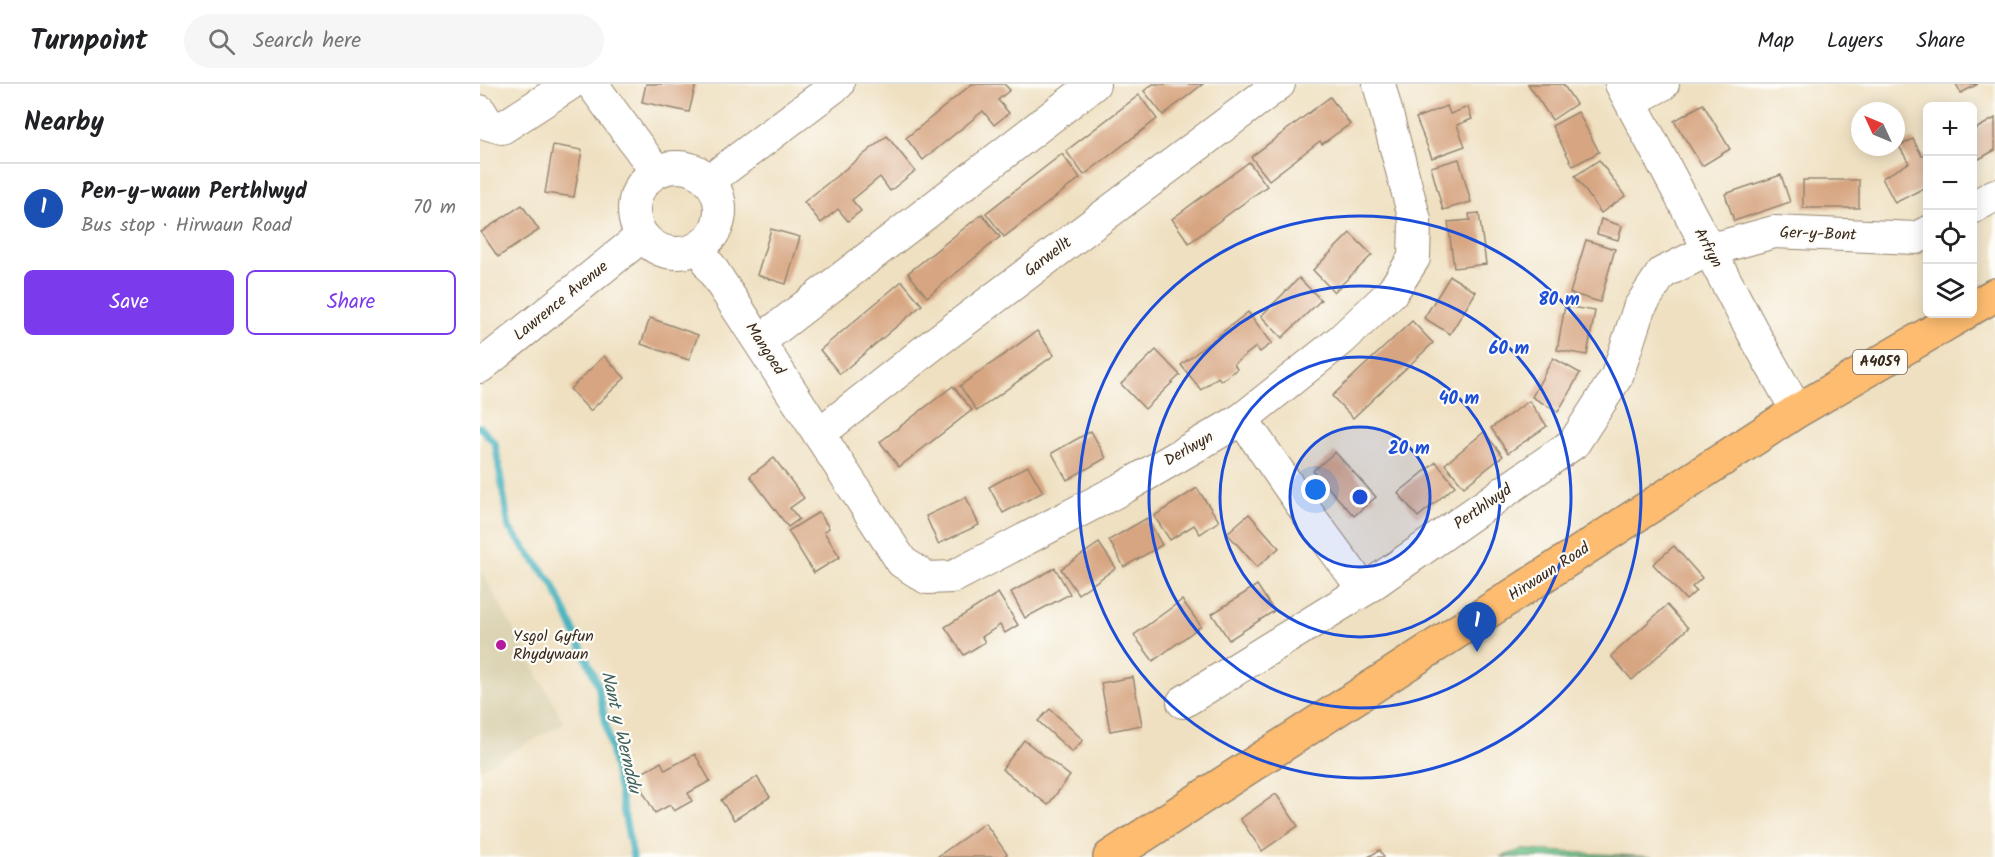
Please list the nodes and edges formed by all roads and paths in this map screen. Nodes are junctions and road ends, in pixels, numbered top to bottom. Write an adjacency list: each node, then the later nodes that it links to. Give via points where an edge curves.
1 (570, 84): 9 (street, via 502,128 488,124)
2 (592, 84): 10 (street)
3 (838, 84): 11 (street)
4 (1094, 84): 21 (street)
5 (1279, 84): 25 (street, Garwellt)
6 (1379, 84): 24 (street, Derlwyn, via 1416,220 1414,258 1393,291 1341,340)
7 (1663, 84): 8 (street)
8 (1626, 93): 16 (street, Arfryn)
9 (480, 111)
10 (656, 171): 11 (street, via 684,167); 15 (street, via 636,193 633,208)
11 (709, 181): 15 (street, via 720,207 716,228 703,244 677,253 651,245)
12 (1995, 195): 13 (street)
13 (1977, 205)
14 (1923, 234): 16 (street, Ger-y-Bont, via 1916,238 1774,232)
15 (642, 236): 22 (street, Lawrence Avenue)
16 (1709, 250): 23 (street, Arfryn); 26 (street, Perthlwyd, via 1662,273 1639,308 1617,376 1574,443)
17 (710, 266): 21 (street, Mangoed)
18 (1995, 295): 19 (main road)
19 (1977, 305)
20 (1956, 318): 23 (main road, Hirwaun Road / A4059)
21 (760, 341): 25 (street, Mangoed)
22 (480, 366)
23 (1797, 411): 28 (main road, Hirwaun Road / A4059)
24 (1242, 419): 25 (street, Derlwyn, via 1125,487 953,577 927,578 902,562); 26 (street)
25 (819, 434)
26 (1364, 590): 27 (street, Perthlwyd)
27 (1183, 702)
28 (1110, 857)

